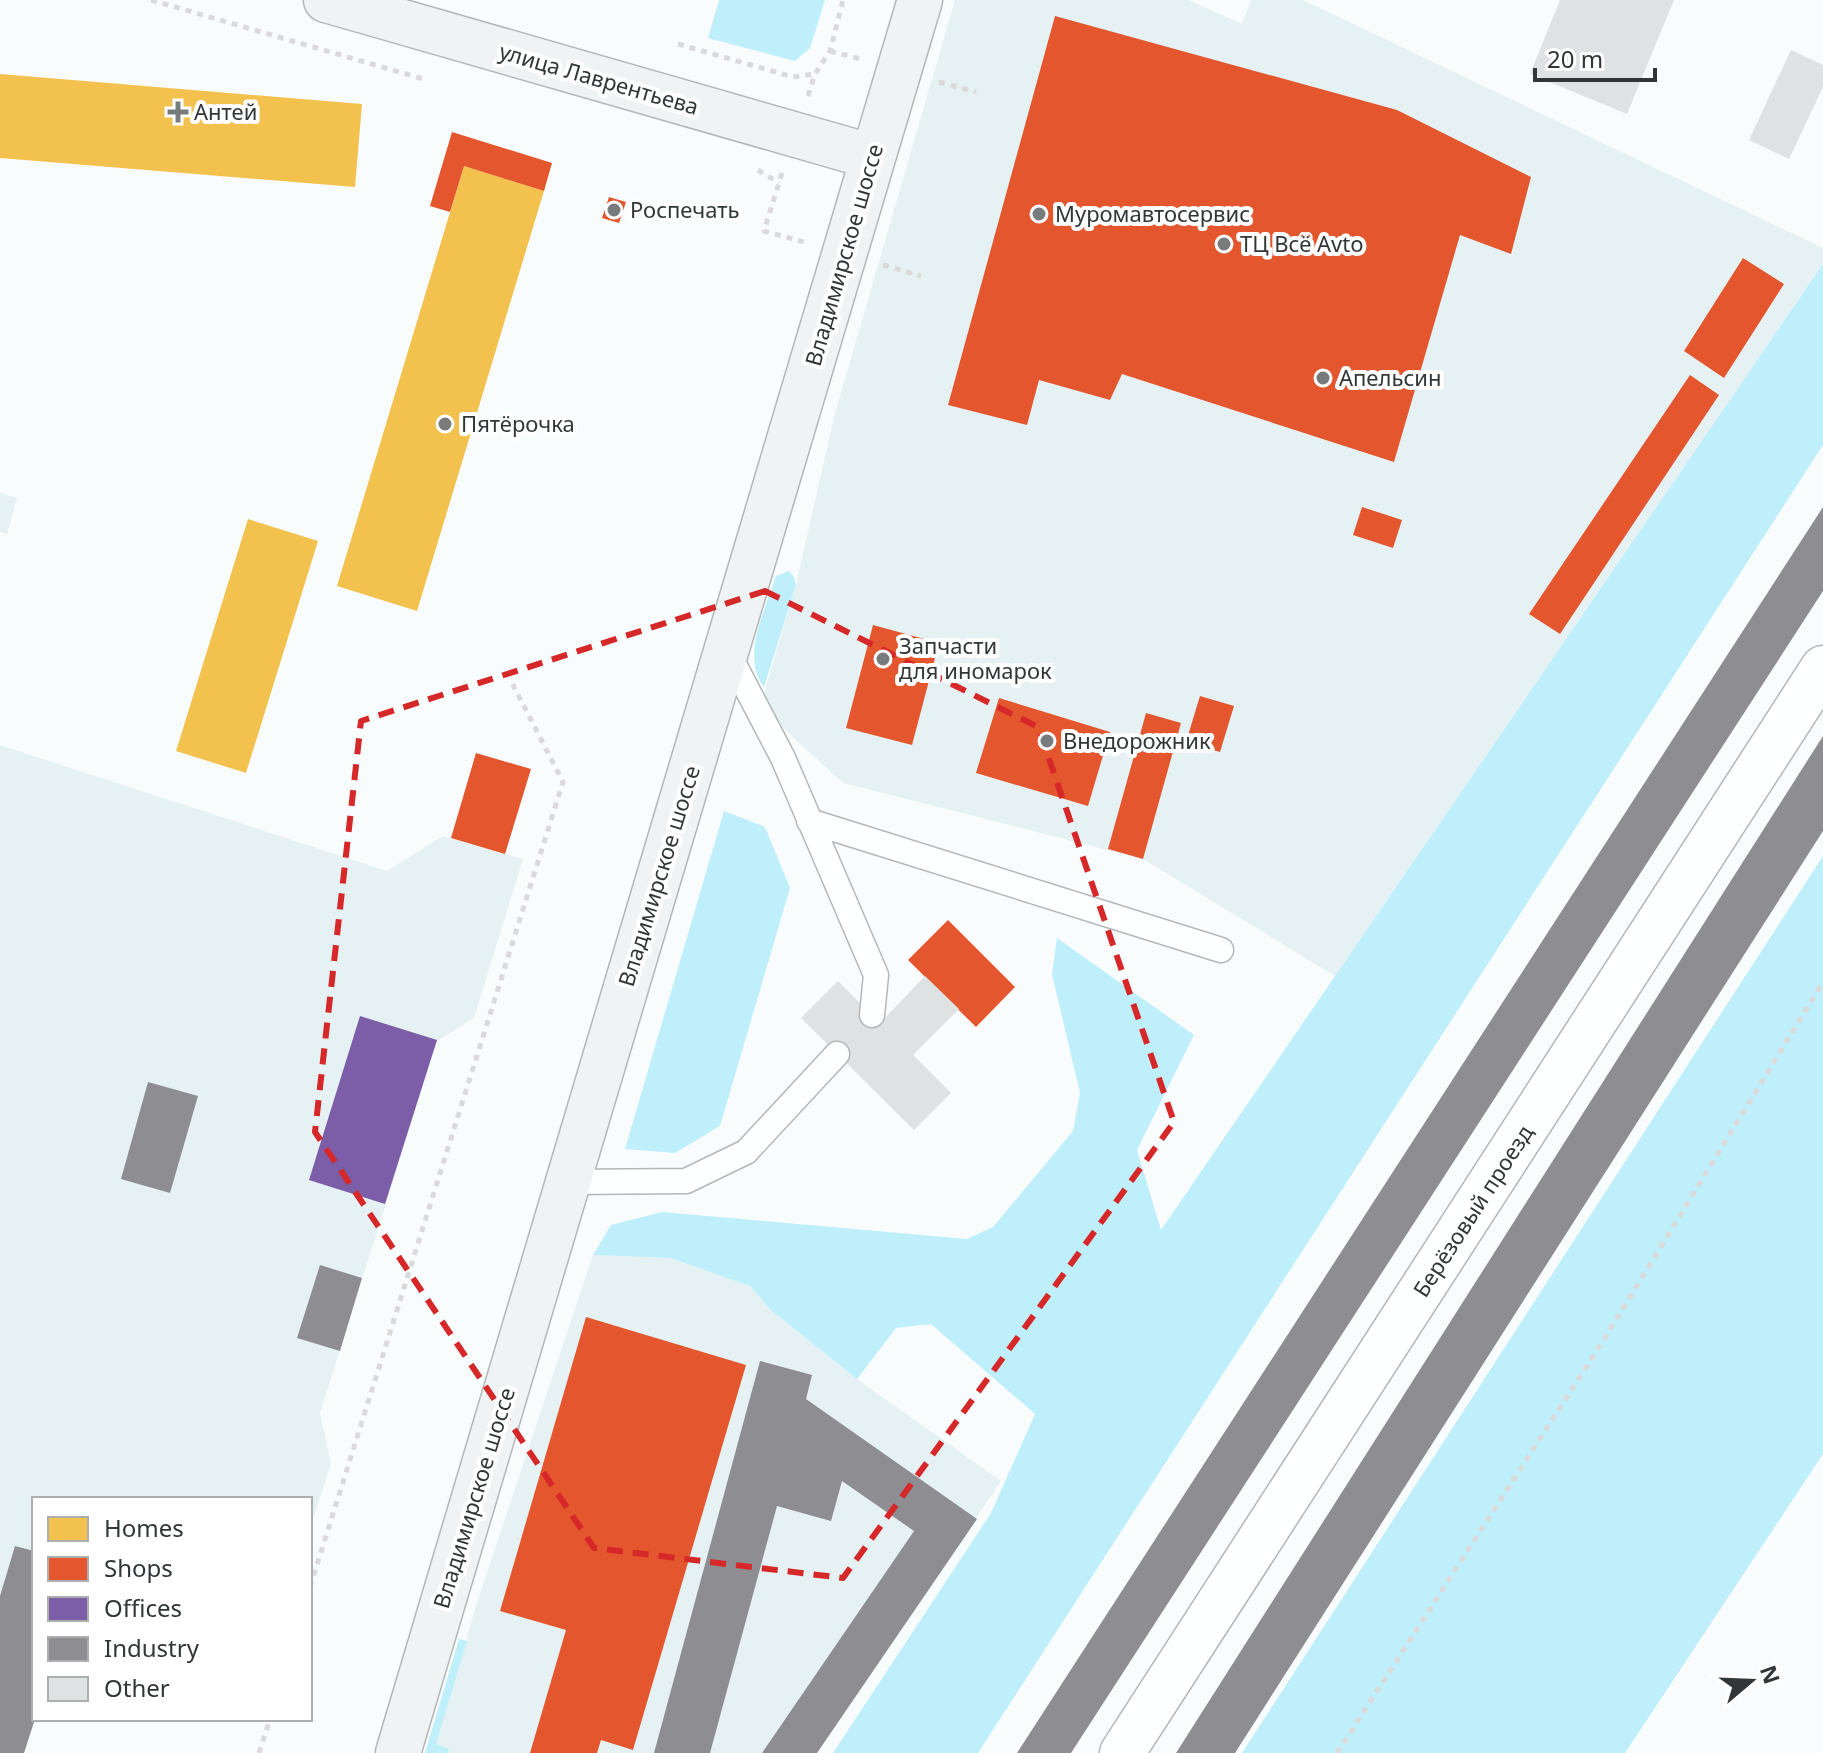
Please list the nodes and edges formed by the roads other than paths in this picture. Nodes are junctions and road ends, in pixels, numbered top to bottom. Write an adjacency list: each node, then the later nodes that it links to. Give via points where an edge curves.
1 (326, 0): 3 (main road, улица Лаврентьева)
2 (920, 0): 3 (main road, Владимирское шоссе)
3 (873, 157): 4 (main road, Владимирское шоссе)
4 (727, 650): 6 (lane); 10 (main road, Владимирское шоссе)
5 (1823, 668): 12 (street, Берёзовый проезд)
6 (809, 821): 7 (lane); 8 (lane, via 876,975)
7 (1221, 950)
8 (872, 1015)
9 (837, 1054): 10 (lane, via 746,1152 686,1181)
10 (568, 1182): 11 (main road, Владимирское шоссе)
11 (398, 1753)
12 (1122, 1753)

